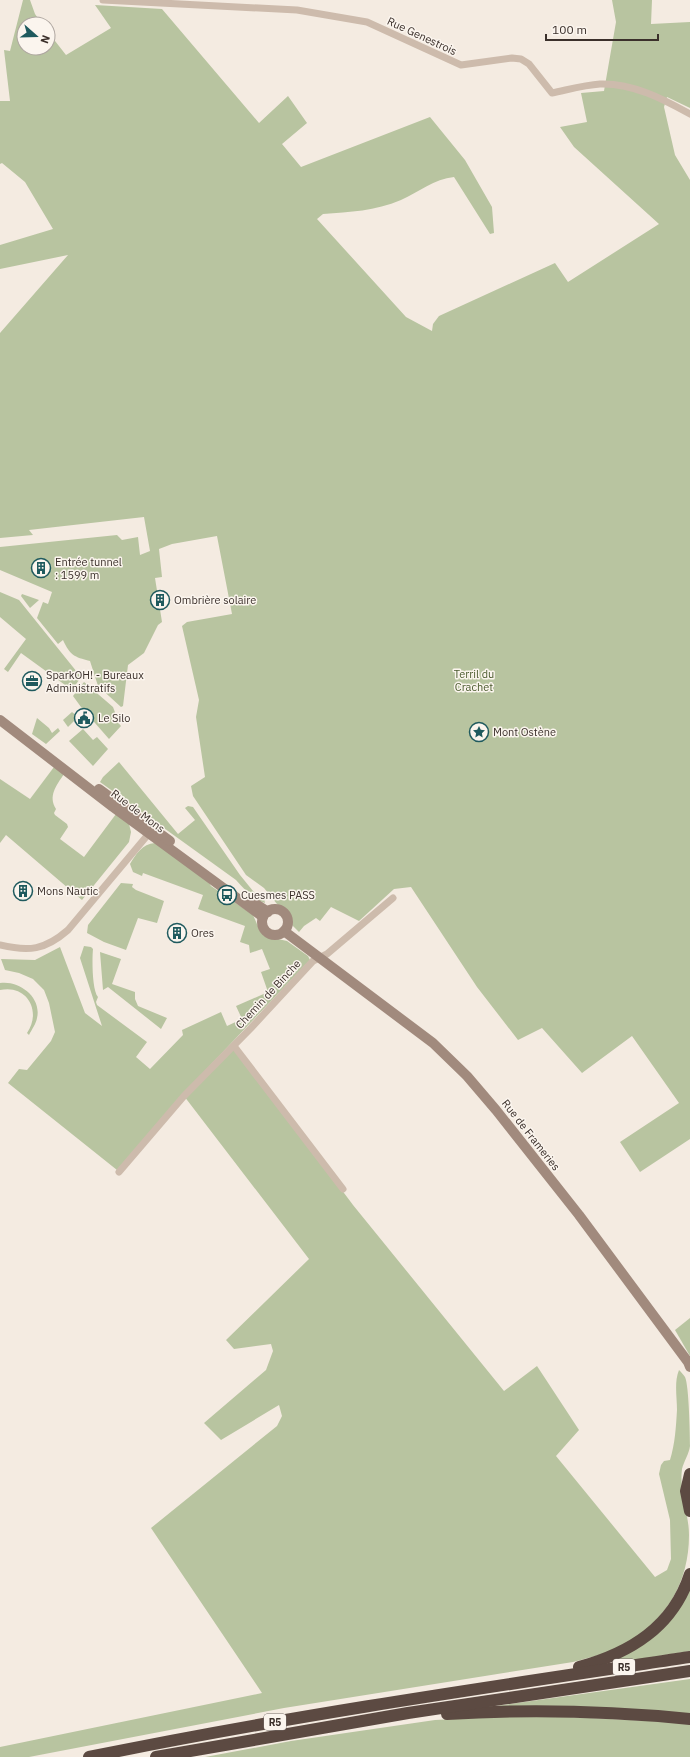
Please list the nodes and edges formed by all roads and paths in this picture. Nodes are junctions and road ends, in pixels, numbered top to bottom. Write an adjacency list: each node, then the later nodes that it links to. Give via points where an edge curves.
1 (103, 0): 2 (street, Rue Genestrois, via 292,10 367,22 461,65 521,59 529,64 552,93 600,84 629,87 659,98)
2 (690, 114)
3 (0, 720): 4 (main road, Rue de Mons, via 52,759 56,765)
4 (151, 831): 6 (main road, Rue de Mons); 8 (street, via 57,940 43,947 29,949)
5 (393, 898): 9 (street, Chemin de Binche)
6 (265, 914): 7 (main road, via 277,910 285,914 288,923); 7 (main road, via 262,920 263,929 269,934 279,935)
7 (284, 931): 9 (main road)
8 (0, 945)
9 (320, 958): 10 (street, Chemin de Binche, via 313,961); 13 (main road, Rue de Frameries, via 433,1043 467,1076 584,1221)
10 (234, 1046): 11 (street, Chemin de Binche, via 184,1096); 12 (street)
11 (119, 1172)
12 (343, 1189)
13 (689, 1364)
14 (690, 1474): 15 (highway, via 686,1491)
15 (690, 1511)
16 (690, 1574): 19 (highway, via 677,1603 645,1637 622,1652 578,1667)
17 (690, 1657): 19 (highway, R5)
18 (690, 1671): 20 (highway, R5)
19 (558, 1677): 22 (highway, R5, via 311,1715)
20 (408, 1713): 21 (highway, via 425,1716 499,1711 580,1711); 23 (highway, R5)
21 (690, 1719)
22 (89, 1757)
23 (156, 1757)

